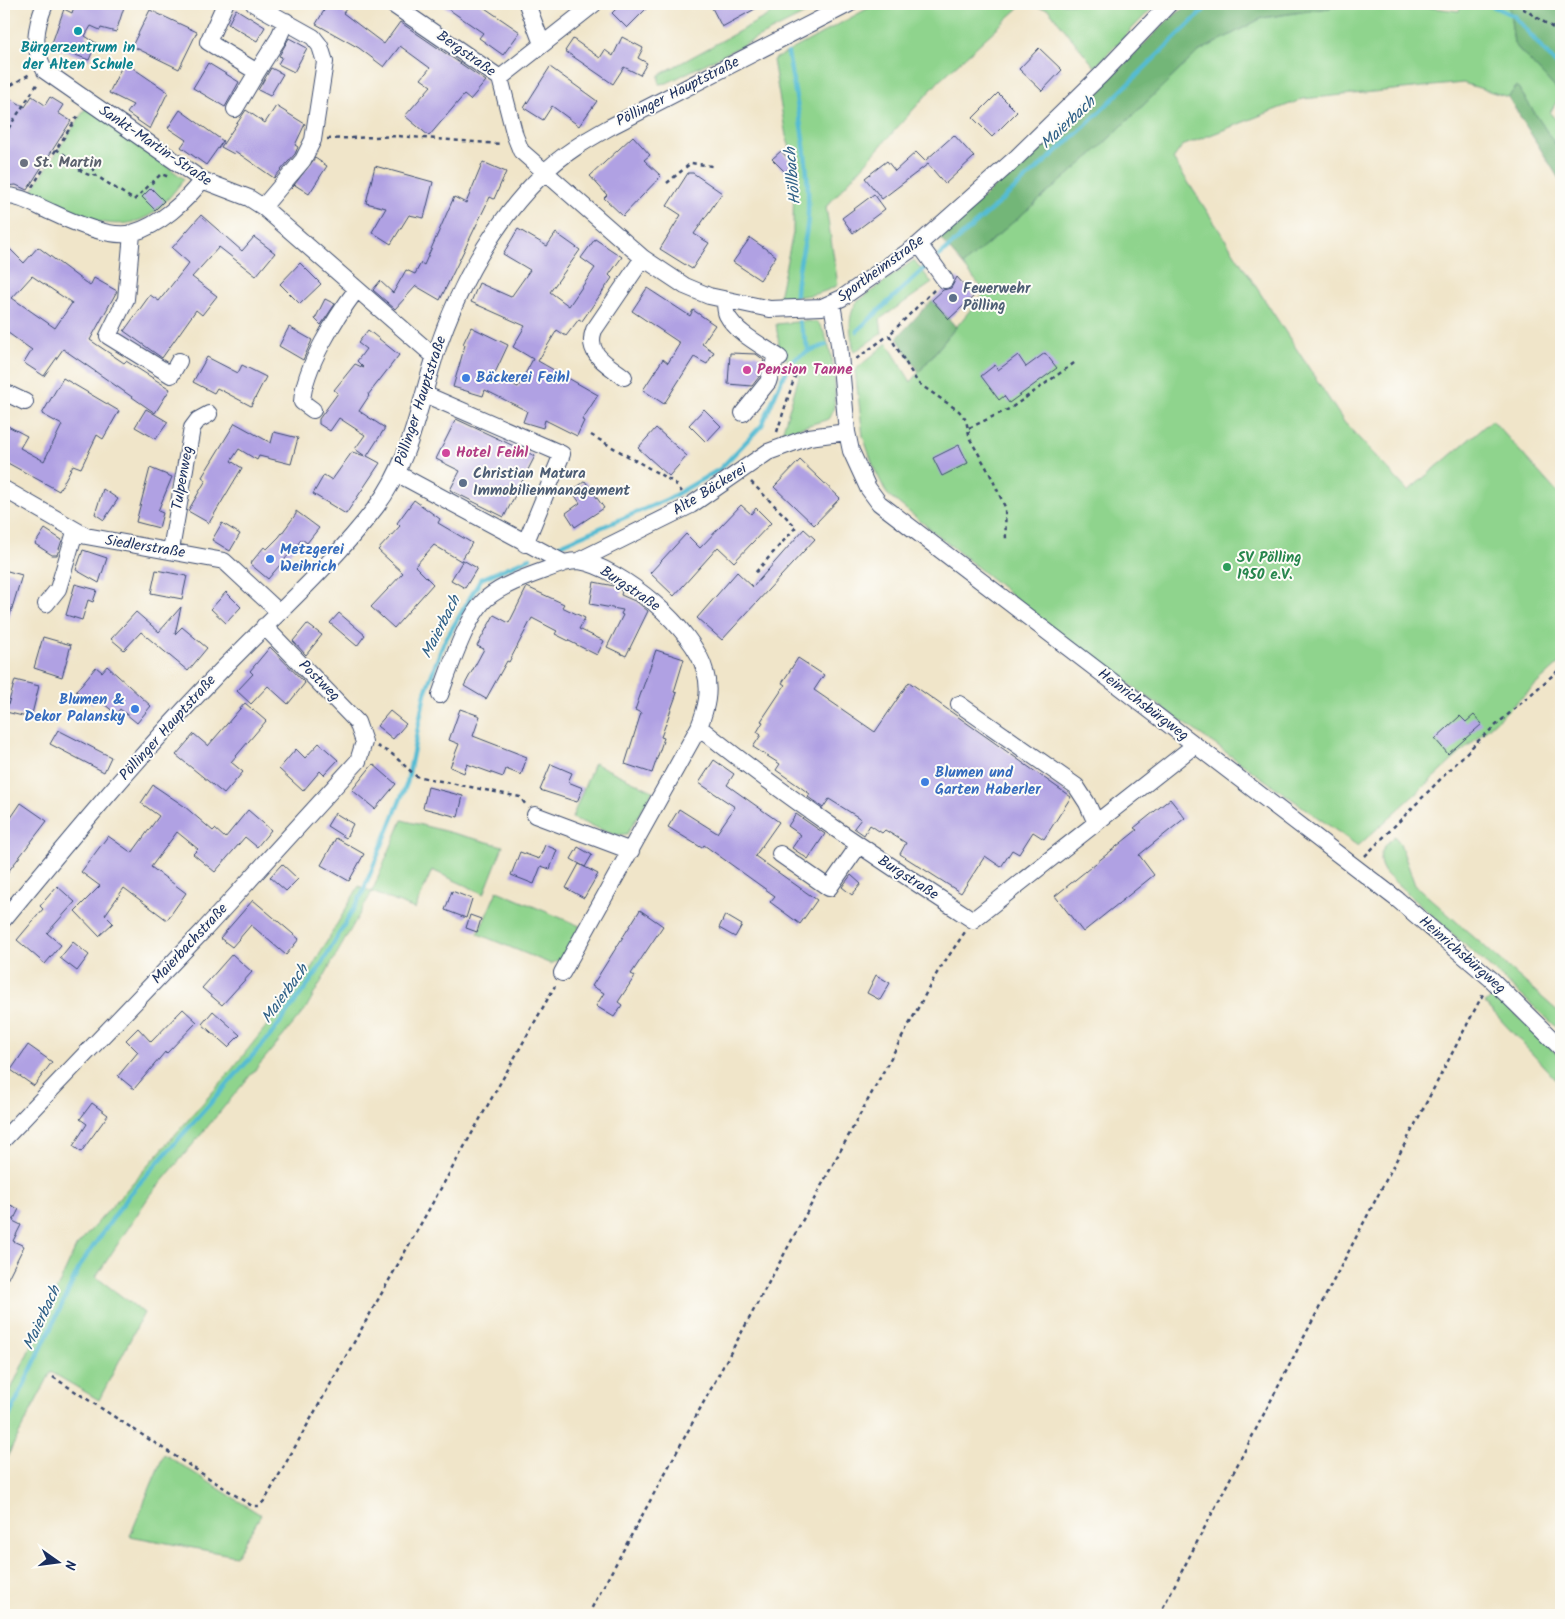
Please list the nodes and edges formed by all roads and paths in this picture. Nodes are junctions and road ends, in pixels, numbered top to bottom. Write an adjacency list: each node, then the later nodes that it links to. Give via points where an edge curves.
1 (45, 4): 13 (street, via 35,42)
2 (225, 4): 14 (street, via 208,42)
3 (254, 4): 10 (street)
4 (392, 4): 15 (street, Bergstraße)
5 (527, 4): 12 (street)
6 (594, 4): 12 (street)
7 (849, 4): 26 (street, Pöllinger Hauptstraße, via 610,127 573,149)
8 (1169, 4): 35 (street, Sportheimstraße, via 1017,157)
9 (1516, 4): 11 (path)
10 (286, 21): 14 (street); 21 (street, via 313,37 323,53 325,74)
11 (1561, 33)
12 (542, 44): 15 (street)
13 (42, 66): 17 (path, via 8,87); 29 (street, Sankt-Martin-Straße)
14 (257, 72): 18 (street)
15 (500, 78): 22 (street, Bergstraße)
16 (44, 85): 20 (path, via 40,78)
17 (4, 86)
18 (235, 109)
19 (77, 112): 23 (path, via 80,114)
20 (4, 135)
21 (313, 140): 22 (path, via 398,136); 33 (street, via 303,160)
22 (518, 145): 26 (street, Bergstraße)
23 (56, 149): 24 (path); 31 (path)
24 (78, 164): 27 (path, via 82,172); 27 (path, via 87,164)
25 (712, 166): 30 (path, via 691,163)
26 (544, 172): 36 (street, Sportheimstraße); 42 (street, Pöllinger Hauptstraße, via 497,229 480,256 455,302)
27 (95, 175): 28 (path, via 134,200 161,174)
28 (172, 178)
29 (202, 180): 33 (street, Sankt-Martin-Straße, via 249,198); 34 (street, via 193,193 160,220)
30 (667, 183)
31 (30, 189)
32 (4, 196): 34 (street, via 24,199 72,222)
33 (263, 207): 38 (street, Sankt-Martin-Straße)
34 (132, 234): 43 (street, via 126,299 108,336 171,375)
35 (919, 244): 37 (street); 40 (street, Sportheimstraße)
36 (643, 258): 39 (street, Sportheimstraße, via 686,286); 47 (street, via 591,338 595,355)
37 (945, 280): 41 (path)
38 (357, 289): 42 (street, Sankt-Martin-Straße); 51 (street, via 339,312 317,353 302,402)
39 (725, 300): 40 (street, Sportheimstraße, via 782,310); 52 (street, via 726,314 732,323 778,357 768,382)
40 (832, 304): 45 (street, Heinrichsbürgweg)
41 (889, 335): 45 (path); 54 (path, via 918,383 959,411)
42 (435, 358): 49 (street, Pöllinger Hauptstraße)
43 (179, 361)
44 (1077, 361): 54 (path, via 1011,408)
45 (841, 370): 55 (street, Heinrichsbürgweg)
46 (795, 376): 57 (path)
47 (624, 377)
48 (4, 392): 50 (street)
49 (424, 394): 59 (street, Pöllinger Hauptstraße); 64 (street, via 562,454)
50 (25, 402)
51 (314, 410)
52 (743, 413)
53 (209, 414): 65 (street, Tulpenweg, via 192,428)
54 (969, 428): 63 (path, via 970,439 1005,507)
55 (847, 432): 57 (street, Alte Bäckerei, via 809,437); 76 (street, Heinrichsbürgweg, via 859,471 879,503)
56 (591, 435): 60 (path)
57 (768, 452): 58 (street, Alte Bäckerei)
58 (741, 472): 66 (street, Alte Bäckerei, via 691,505); 67 (path, via 796,527)
59 (398, 474): 64 (street, Burgstraße); 69 (street, Pöllinger Hauptstraße, via 355,532)
60 (675, 483)
61 (4, 489): 62 (street, Siedlerstraße)
62 (75, 532): 65 (street, Siedlerstraße, via 112,542); 68 (street, via 58,589)
63 (1006, 541)
64 (526, 544): 66 (street, Burgstraße)
65 (171, 550): 69 (street, Siedlerstraße, via 224,561)
66 (570, 562): 72 (street, Alte Bäckerei, via 509,585 486,599 469,624); 74 (street, Burgstraße, via 612,574 664,611 684,632 706,672 708,699)
67 (755, 573)
68 (46, 604)
69 (279, 612): 70 (street, Pöllinger Hauptstraße)
70 (264, 626): 75 (street, Postweg, via 349,712 363,732); 84 (street, Pöllinger Hauptstraße, via 124,775)
71 (1561, 668): 83 (path, via 1478,741)
72 (440, 695)
73 (959, 704): 79 (street, via 1076,786)
74 (699, 727): 80 (street, Burgstraße, via 757,774); 81 (street, Burgstraße)
75 (364, 742): 89 (street, Maierbachstraße, via 358,761 348,774)
76 (1195, 745): 79 (street); 83 (street, Heinrichsbürgweg)
77 (392, 754): 78 (path, via 416,776 520,797)
78 (536, 815): 81 (street)
79 (1096, 823): 85 (street)
80 (858, 845): 82 (street, via 829,888); 85 (street, Burgstraße)
81 (631, 851): 86 (street, Burgstraße)
82 (780, 854)
83 (1355, 866): 87 (street, Heinrichsbürgweg)
84 (4, 919)
85 (973, 920): 91 (path, via 937,973)
86 (562, 973): 90 (path, via 259,1506 252,1506)
87 (1491, 979): 88 (street, Heinrichsbürgweg); 92 (path)
88 (1561, 1048)
89 (4, 1139)
90 (52, 1377)
91 (588, 1615)
92 (1160, 1615)

